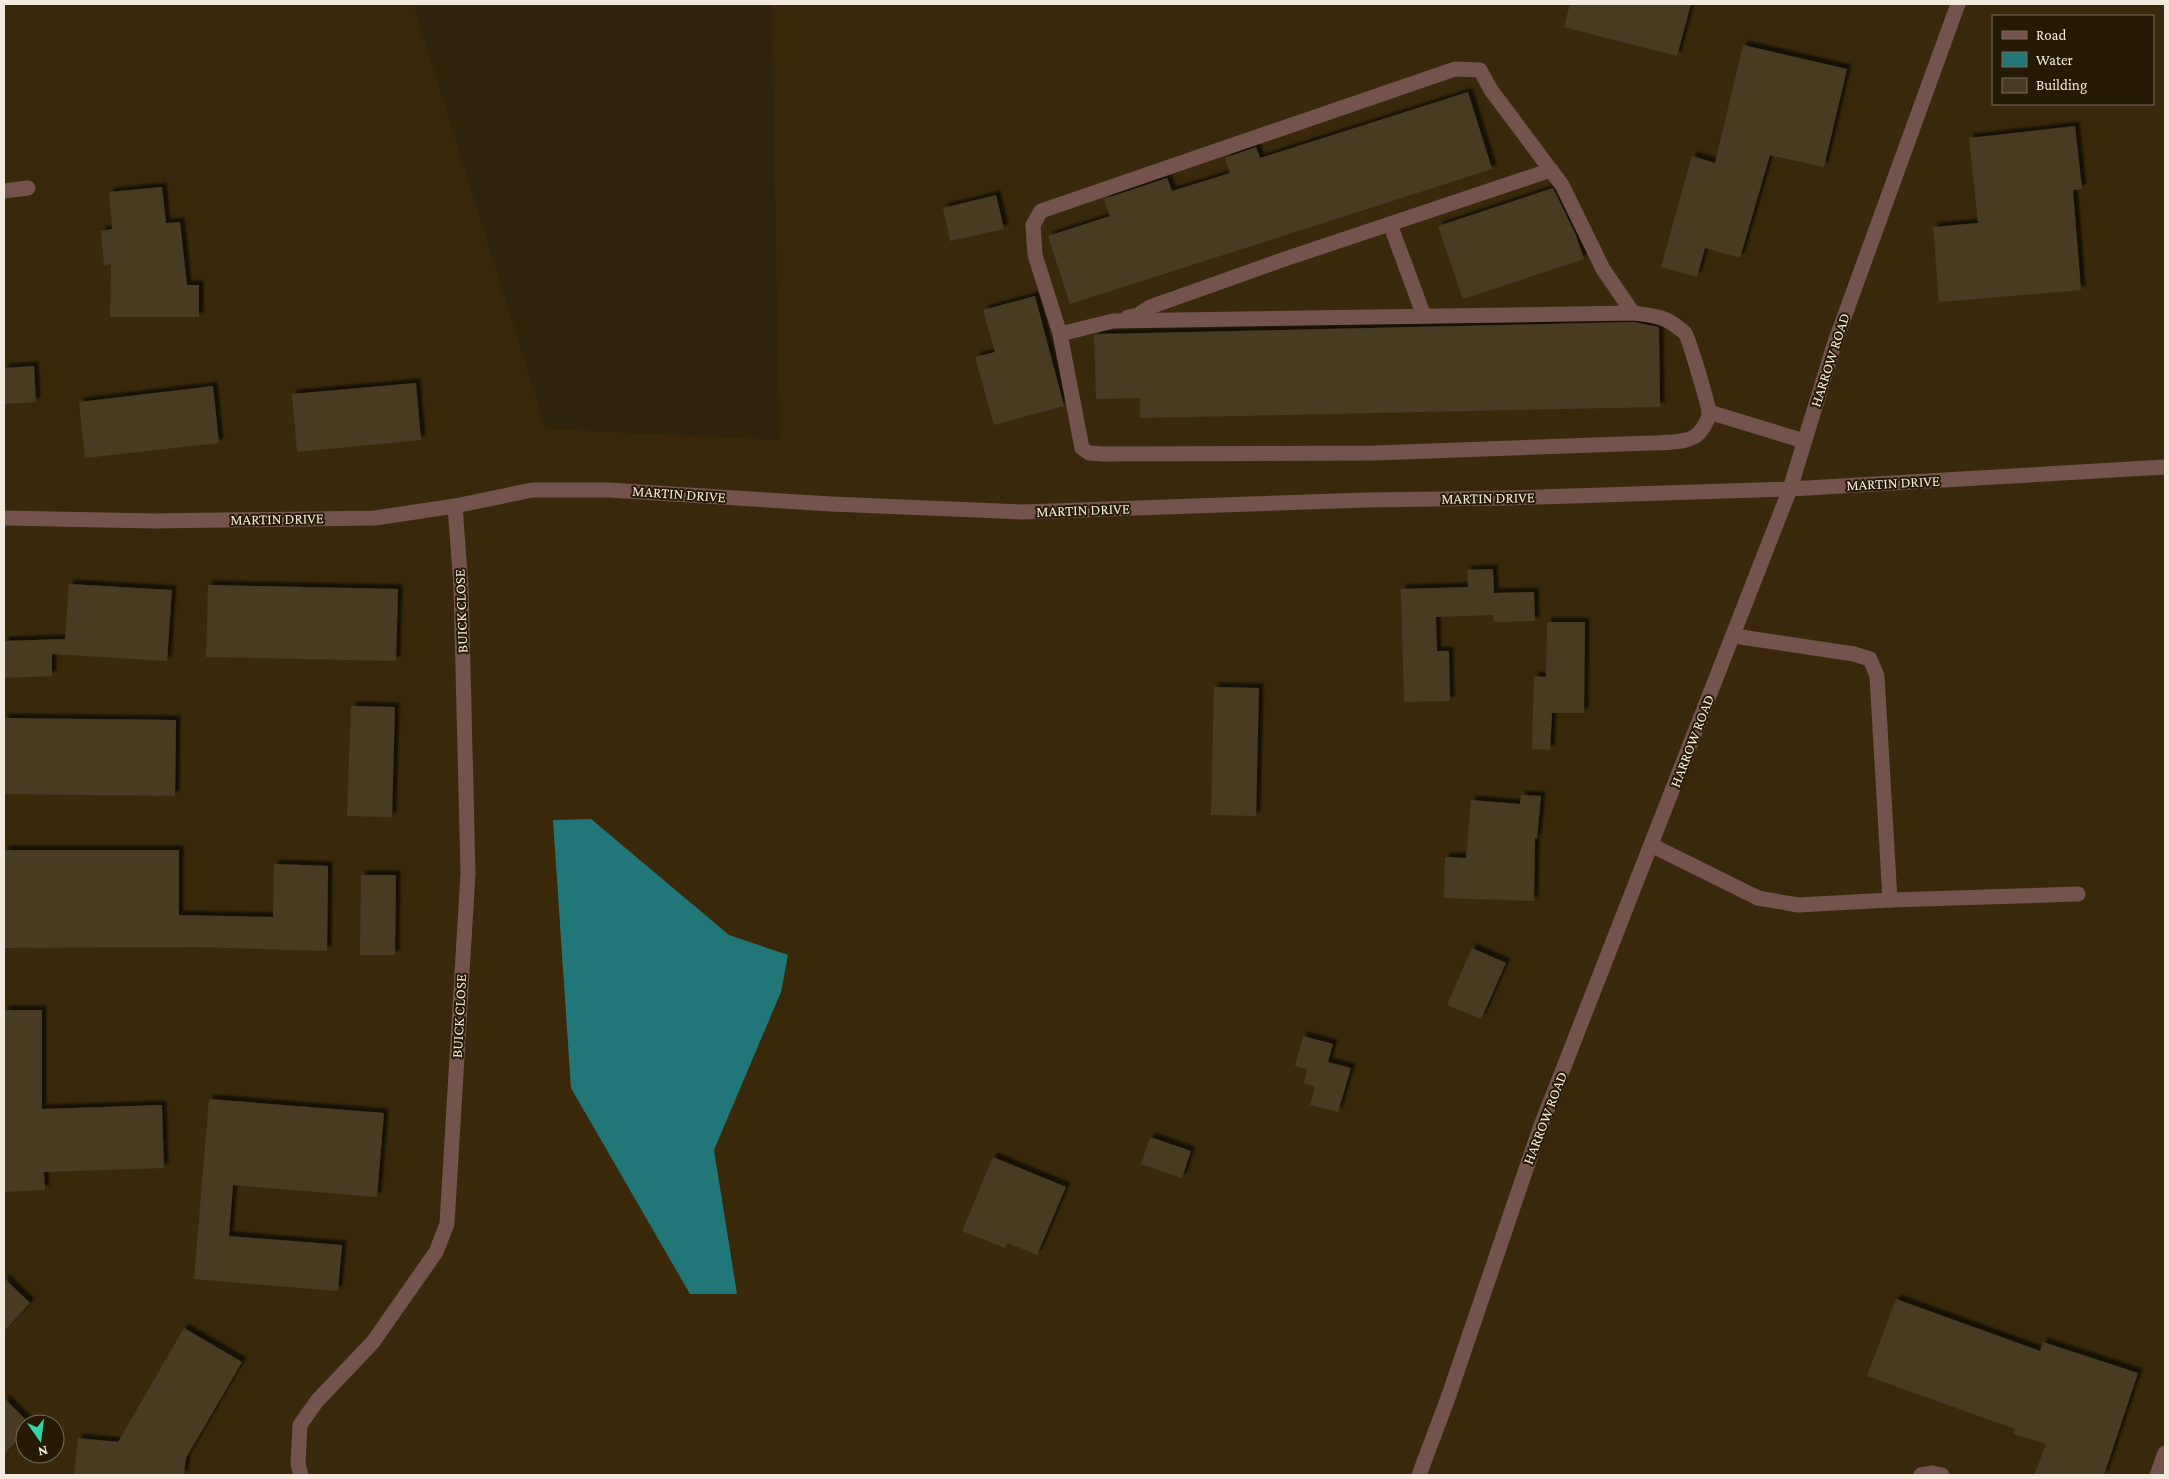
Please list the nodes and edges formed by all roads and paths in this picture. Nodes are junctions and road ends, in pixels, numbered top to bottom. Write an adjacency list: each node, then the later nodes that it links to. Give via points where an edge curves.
1 (1958, 4): 11 (street, HARROW ROAD, via 1834,345)
2 (1551, 170): 5 (street); 6 (street, via 1562,185 1603,269); 9 (street, via 1480,70 1455,69 1041,211 1033,225 1035,255)
3 (28, 188): 4 (street)
4 (4, 191)
5 (1390, 224): 7 (street); 8 (street)
6 (1633, 313): 7 (street); 10 (street, via 1664,317 1687,334)
7 (1424, 316): 8 (street)
8 (1113, 321): 9 (street)
9 (1060, 334): 10 (street, via 1082,448 1089,453 1376,452 1651,443 1678,441 1698,435)
10 (1709, 412): 11 (street)
11 (1804, 441): 13 (street, HARROW ROAD)
12 (2165, 466): 13 (street, MARTIN DRIVE)
13 (1790, 489): 14 (street, MARTIN DRIVE, via 1012,512 609,490 532,490); 16 (street, HARROW ROAD)
14 (455, 506): 15 (street, MARTIN DRIVE, via 375,518 154,521); 21 (street, BUICK CLOSE, via 461,587 468,873 447,1224 436,1252 373,1342 317,1401 300,1425 298,1464)
15 (4, 518)
16 (1734, 636): 17 (street, HARROW ROAD); 19 (street, via 1870,659 1877,676)
17 (1651, 845): 19 (street, via 1758,898 1798,905); 22 (street, HARROW ROAD, via 1540,1128)
18 (2078, 894): 19 (street)
19 (1890, 900)
20 (2165, 1453): 25 (street)
21 (301, 1475)
22 (1419, 1475)
23 (1921, 1475): 24 (street)
24 (1942, 1475)
25 (2157, 1475)

